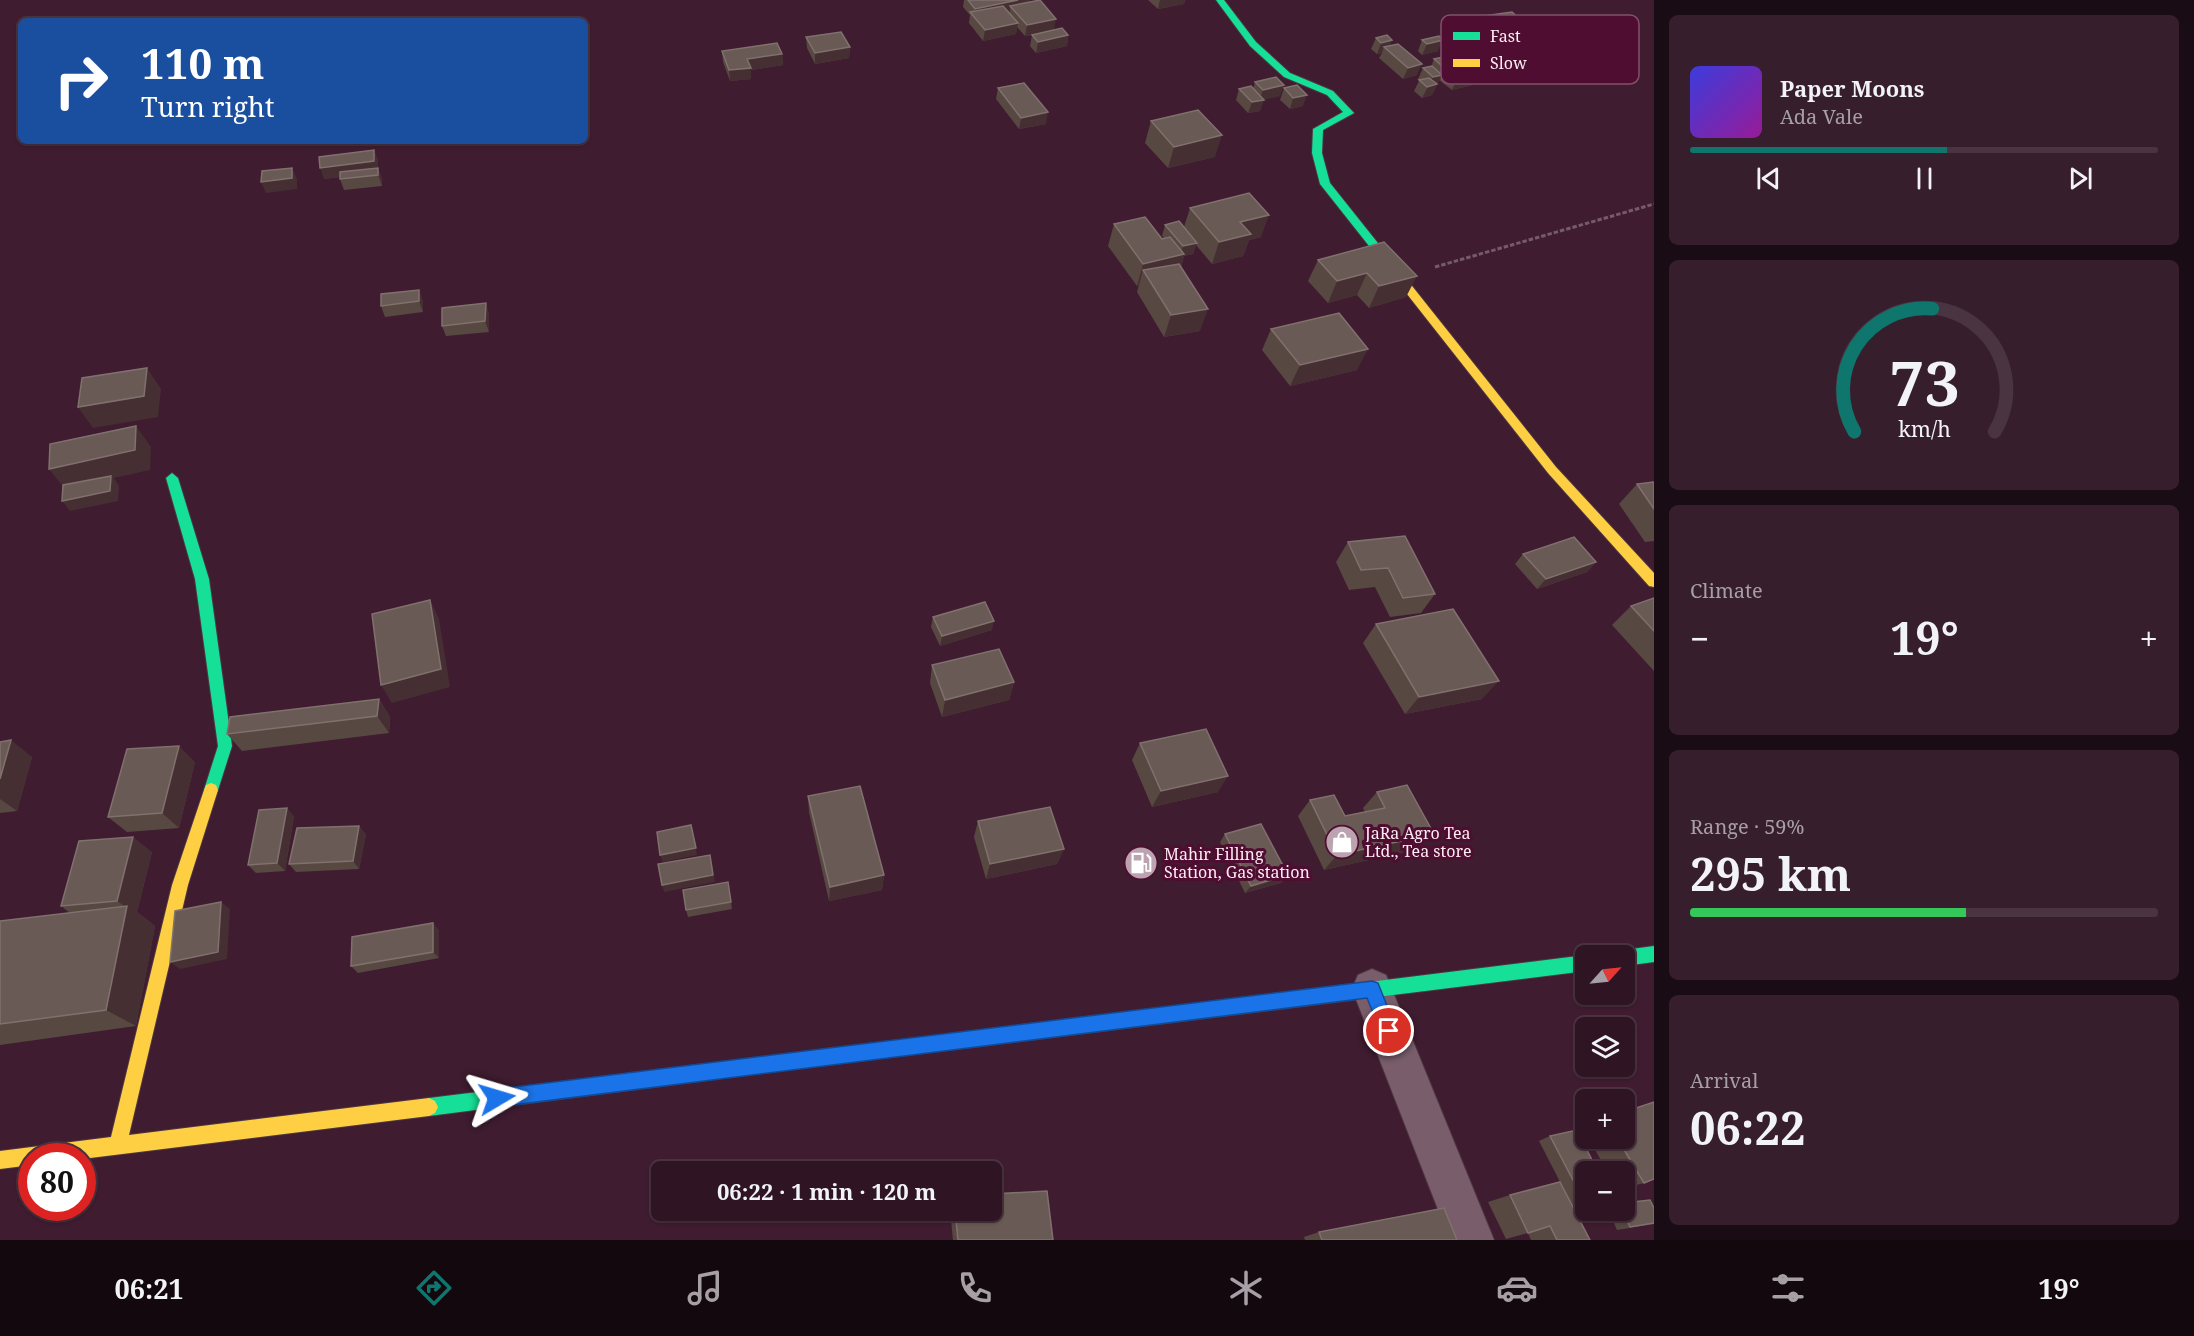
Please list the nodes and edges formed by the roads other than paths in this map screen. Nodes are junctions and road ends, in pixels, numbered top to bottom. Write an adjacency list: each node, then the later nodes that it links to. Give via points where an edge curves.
1 (1220, 0): 3 (main road, via 1253,45 1287,75 1330,93 1348,113 1318,129 1317,153 1325,184 1552,470)
2 (172, 478): 8 (main road, via 202,579 225,746 180,885)
3 (1654, 582)
4 (1654, 954): 5 (main road)
5 (1635, 957)
6 (1575, 964): 7 (main road)
7 (1372, 989): 8 (main road); 10 (street)
8 (118, 1145): 9 (main road)
9 (0, 1160)
10 (1472, 1240)

